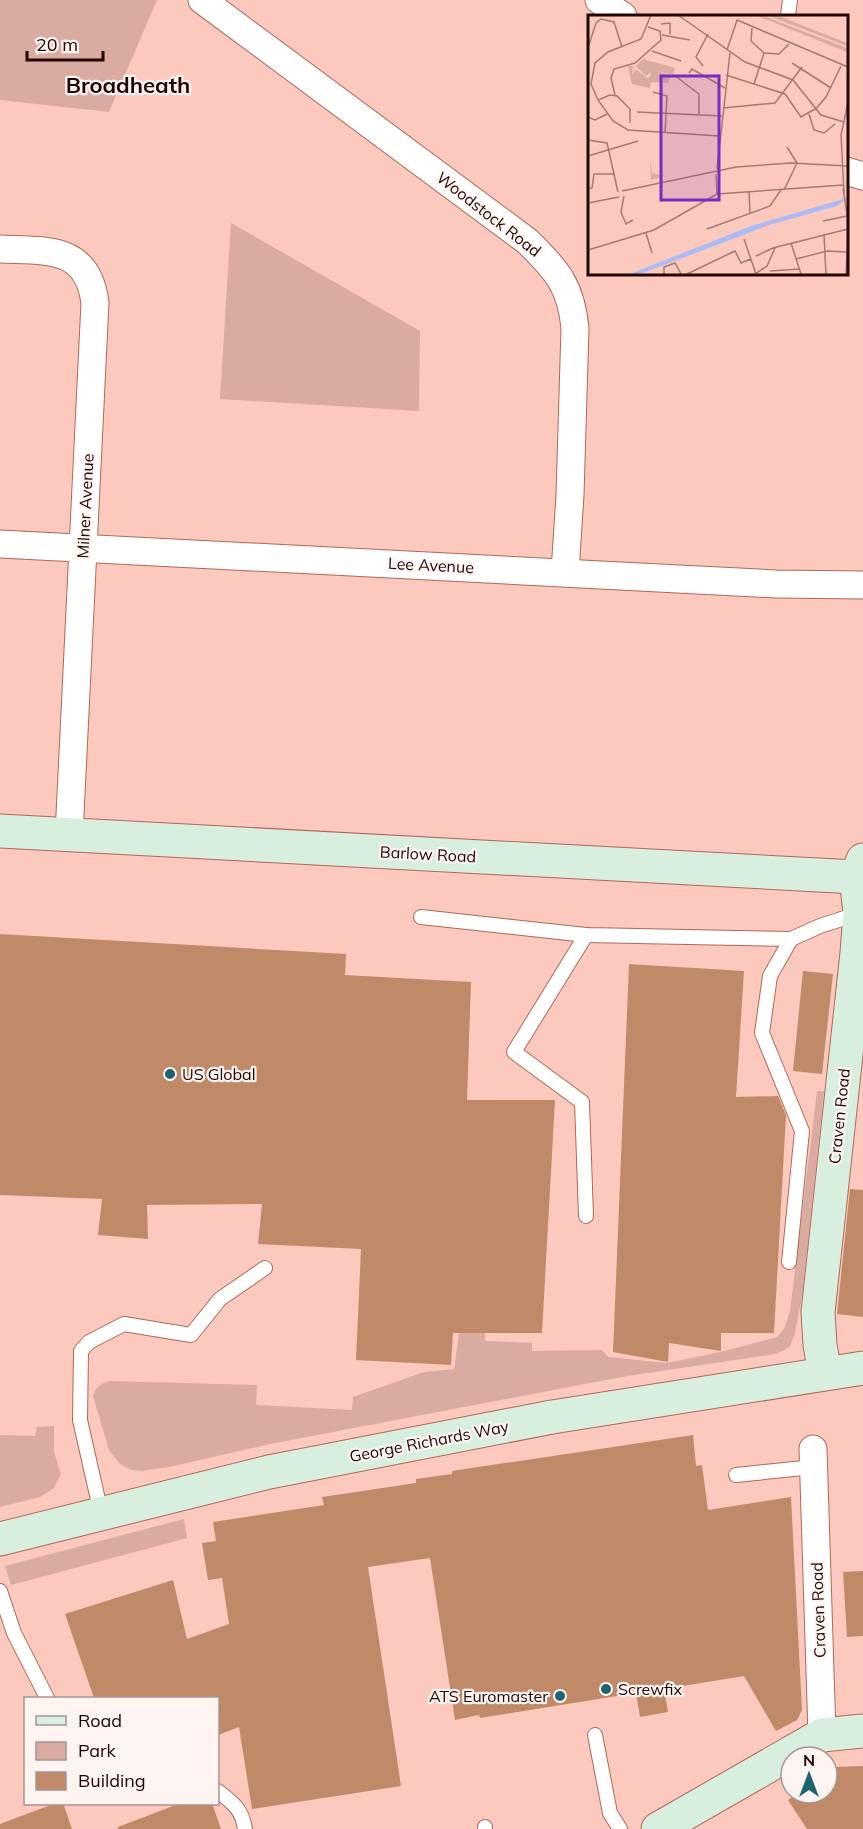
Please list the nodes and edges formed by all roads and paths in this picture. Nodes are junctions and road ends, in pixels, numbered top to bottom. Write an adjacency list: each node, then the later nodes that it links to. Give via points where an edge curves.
1 (202, 0): 11 (street, Woodstock Road, via 527,241 567,288 575,328)
2 (599, 0): 4 (street)
3 (790, 0): 5 (lane)
4 (622, 15)
5 (788, 15)
6 (848, 172): 7 (street)
7 (863, 176)
8 (0, 249): 10 (street, Milner Avenue, via 62,254 82,269 94,291)
9 (0, 544): 10 (street, Lee Avenue)
10 (84, 548): 11 (street, Lee Avenue); 14 (street, Milner Avenue)
11 (565, 572): 12 (street, Lee Avenue)
12 (863, 585)
13 (0, 831): 14 (street, Barlow Road)
14 (69, 834): 15 (street, Barlow Road)
15 (859, 869): 16 (street, Craven Road)
16 (860, 913): 19 (lane); 20 (street, Craven Road)
17 (421, 917): 18 (lane)
18 (586, 935): 19 (lane); 21 (lane, via 514,1052 582,1102)
19 (791, 939): 22 (lane, via 770,976 762,1033 802,1131)
20 (860, 953): 25 (street, Craven Road, via 818,1312)
21 (586, 1216)
22 (789, 1262)
23 (265, 1268): 28 (lane, via 220,1299 191,1335 124,1324 89,1342 81,1351 80,1420)
24 (863, 1368): 25 (street, George Richards Way)
25 (825, 1373): 28 (street, George Richards Way, via 530,1422 269,1472)
26 (813, 1458): 27 (lane); 34 (street, Craven Road)
27 (736, 1475)
28 (101, 1513): 29 (street, George Richards Way)
29 (0, 1539)
30 (0, 1591): 31 (lane, via 14,1634)
31 (46, 1697)
32 (863, 1731): 34 (street)
33 (595, 1735): 37 (lane, via 610,1813)
34 (822, 1735): 38 (street)
35 (219, 1792): 36 (lane, via 243,1816)
36 (245, 1829)
37 (620, 1829)
38 (658, 1829)

